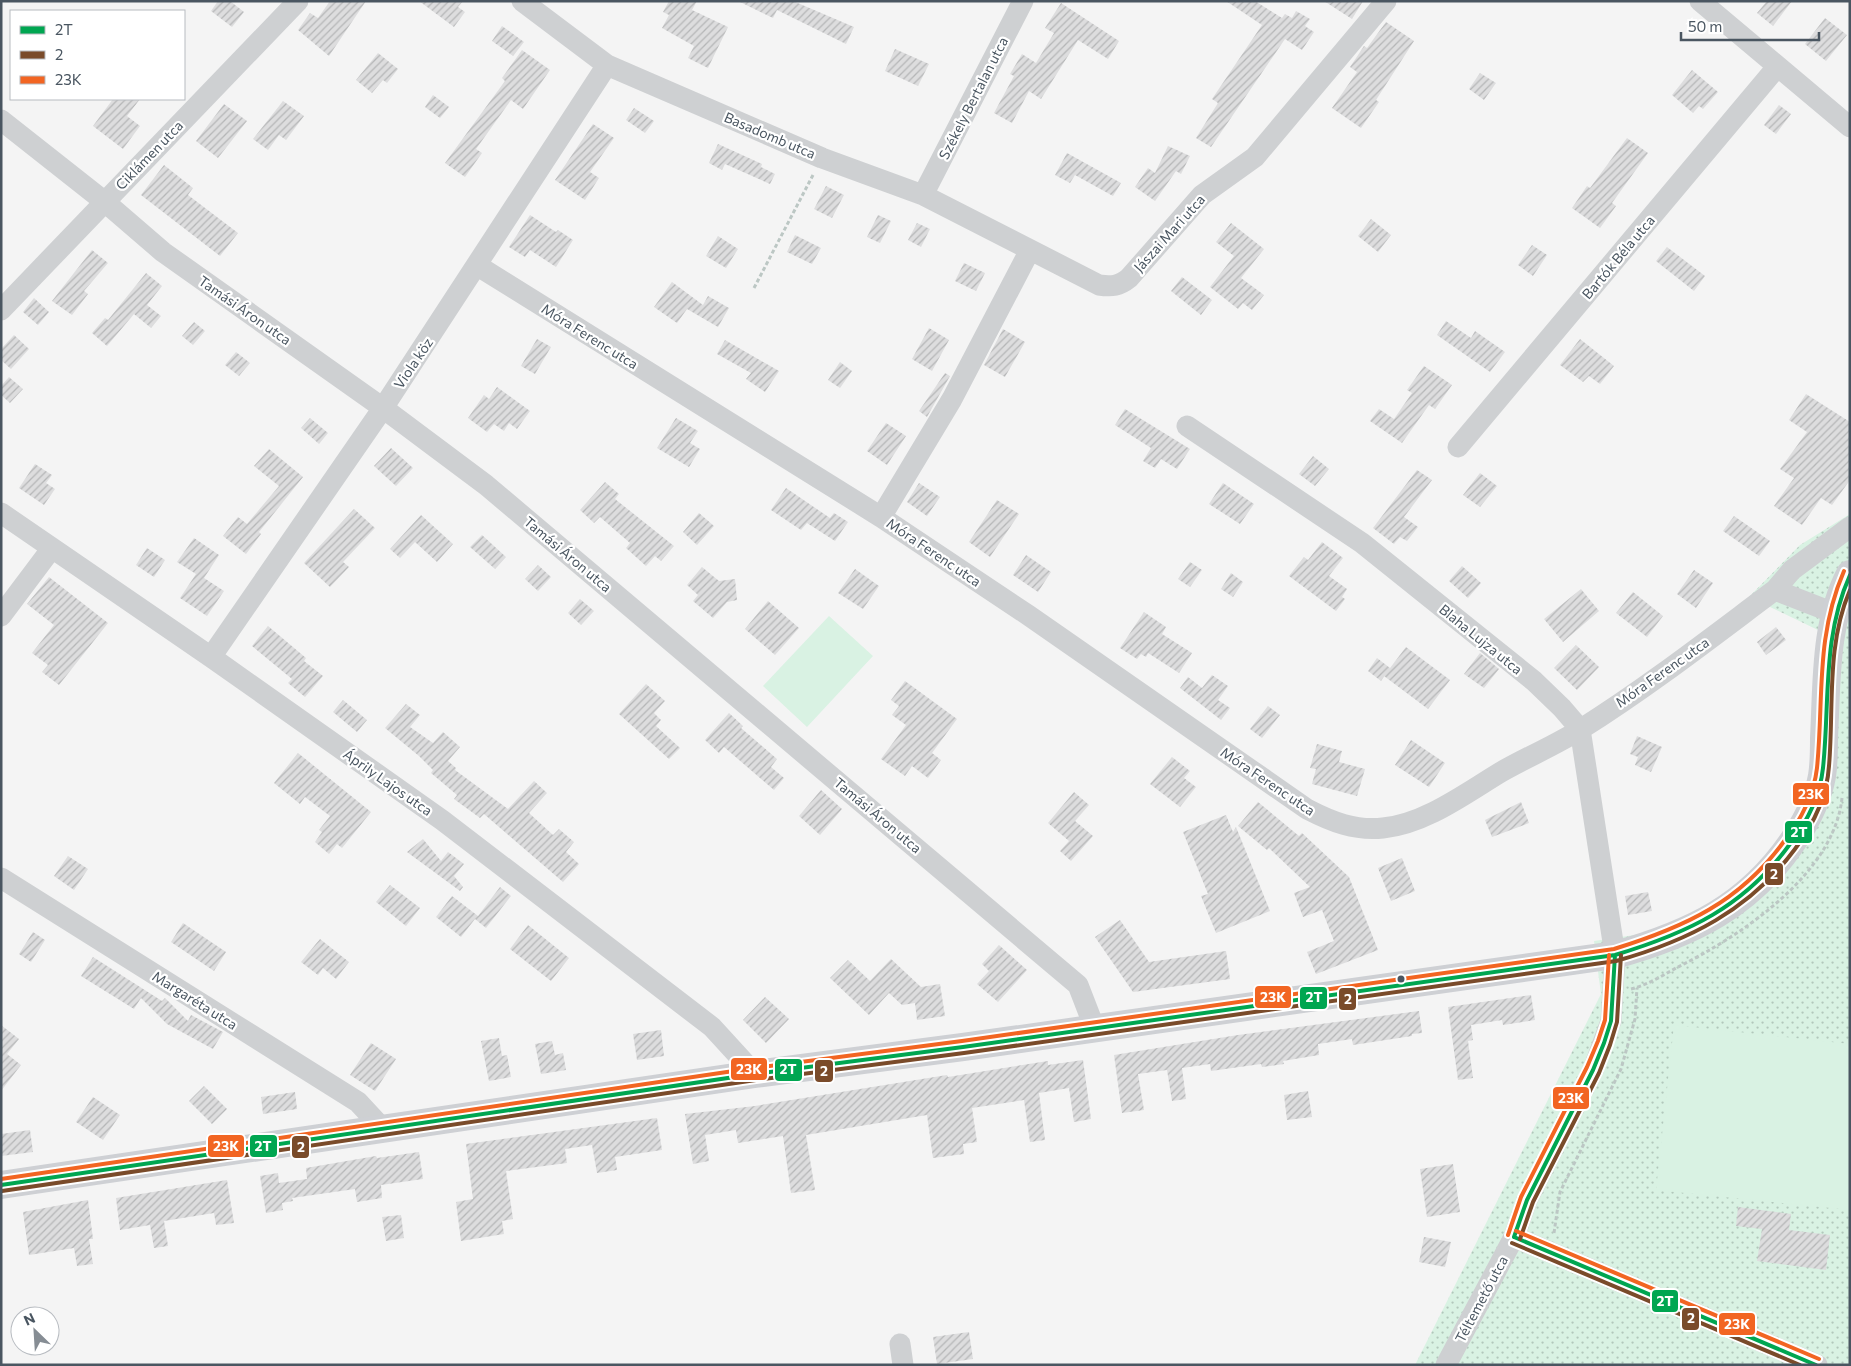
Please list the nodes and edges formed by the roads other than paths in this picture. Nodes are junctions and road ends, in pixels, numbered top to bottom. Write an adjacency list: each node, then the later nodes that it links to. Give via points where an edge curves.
1 (298, 1): 11 (street, Ciklámen utca)
2 (522, 1): 6 (street, Basadomb utca)
3 (1023, 1): 10 (street, Székely Bertalan utca)
4 (1386, 1): 12 (street, Jászai Mari utca, via 1255,158 1202,195 1129,278 1109,287 1099,285)
5 (1700, 1): 7 (street)
6 (607, 65): 10 (street, Basadomb utca, via 822,158); 13 (street, Viola köz)
7 (1777, 67): 9 (street); 17 (street, Bartók Béla utca)
8 (1, 120): 11 (street, Tamási Áron utca)
9 (1850, 127)
10 (923, 195): 12 (street, Basadomb utca)
11 (105, 202): 14 (street, Ciklámen utca); 15 (street, Tamási Áron utca, via 163,252)
12 (1030, 250): 19 (street, Móra Ferenc utca, via 952,399)
13 (478, 266): 15 (street, Viola köz); 19 (street, Móra Ferenc utca)
14 (1, 310)
15 (383, 408): 26 (street, Viola köz); 30 (street, Tamási Áron utca, via 486,484 1078,985)
16 (1187, 426): 27 (street, Blaha Lujza utca, via 1362,544 1534,681)
17 (1458, 447)
18 (1, 513): 21 (street, Áprily Lajos utca)
19 (881, 516): 27 (street, Móra Ferenc utca, via 1307,809 1341,825 1384,828 1411,821 1441,808)
20 (1850, 527): 23 (street, Móra Ferenc utca, via 1792,570)
21 (52, 548): 25 (street); 26 (street, Áprily Lajos utca)
22 (1850, 574): 24 (street)
23 (1775, 590): 24 (street); 27 (street, Móra Ferenc utca)
24 (1834, 613): 29 (street, via 1822,776 1808,818 1781,859 1723,912 1664,940)
25 (1, 616)
26 (211, 657): 31 (street, Áprily Lajos utca, via 466,838 712,1027)
27 (1580, 729): 29 (street)
28 (1, 878): 32 (street, Margaréta utca, via 358,1102)
29 (1615, 954): 30 (street); 34 (street, Téltemető utca, via 1611,1021 1604,1043 1527,1200)
30 (1095, 1029): 31 (street)
31 (755, 1074): 32 (street)
32 (383, 1129): 33 (street)
33 (1, 1185)
34 (1514, 1237): 35 (street, Téltemető utca); 36 (street)
35 (1446, 1365)
36 (1817, 1365)

